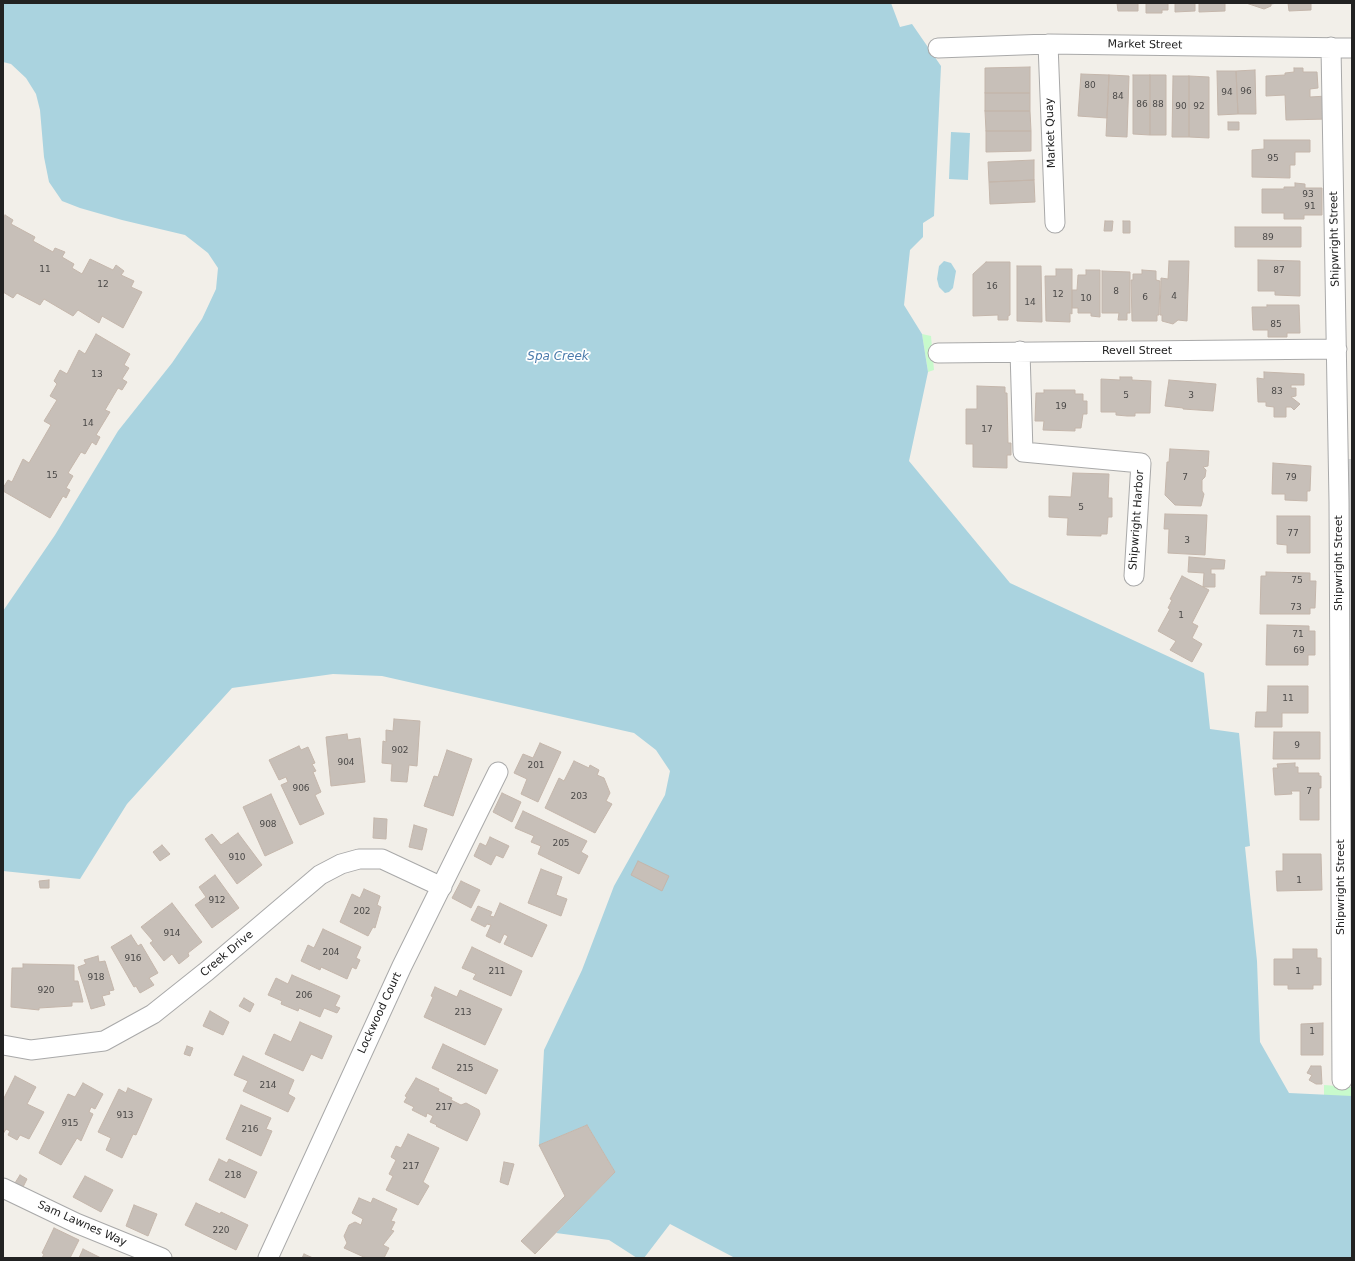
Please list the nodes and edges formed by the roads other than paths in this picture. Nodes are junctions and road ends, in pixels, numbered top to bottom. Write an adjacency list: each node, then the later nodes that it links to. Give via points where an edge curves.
1 (1048, 44): 2 (street, Market Street); 3 (street, Market Street); 5 (street, Market Quay)
2 (1331, 47): 4 (street, Market Street); 6 (street, Shipwright Street)
3 (938, 48)
4 (1352, 48)
5 (1055, 222)
6 (1337, 349): 8 (street, Revell Street); 13 (street, Shipwright Street)
7 (938, 352): 8 (street, Revell Street)
8 (1020, 352): 9 (street, Shipwright Harbor, via 1023,452 1141,463)
9 (1134, 576)
10 (498, 772): 11 (street, Lockwood Court)
11 (442, 887): 12 (street, Creek Drive, via 382,859 359,859 341,864 320,875 153,1014 104,1040 31,1050); 16 (street, Lockwood Court, via 402,966)
12 (3, 1045)
13 (1342, 1080)
14 (3, 1188): 15 (street, Sam Lawnes Way, via 76,1223)
15 (162, 1258)
16 (268, 1258)

